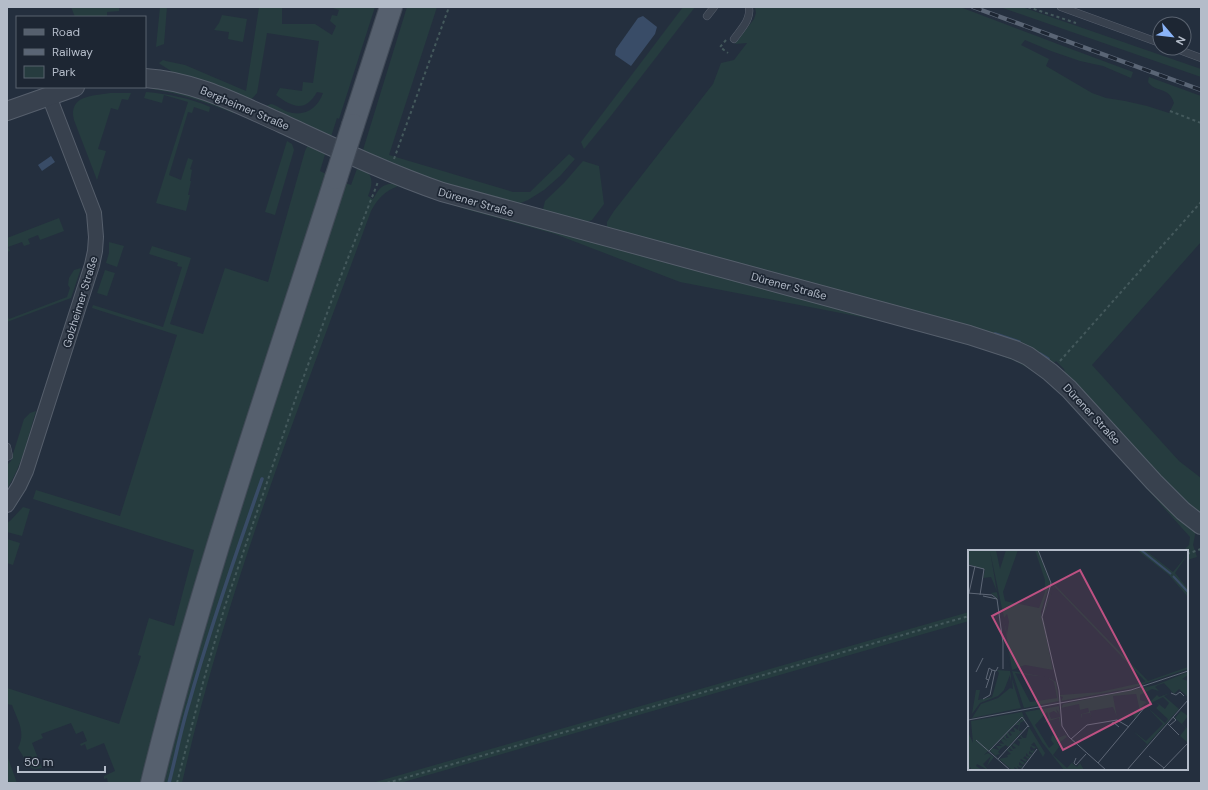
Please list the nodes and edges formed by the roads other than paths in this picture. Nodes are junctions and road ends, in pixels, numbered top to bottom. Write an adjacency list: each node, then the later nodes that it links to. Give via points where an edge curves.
1 (391, 7): 17 (main road, bridge, via 215,556)
2 (714, 7): 5 (lane)
3 (749, 7): 6 (lane, via 748,19)
4 (1061, 7): 7 (lane)
5 (707, 16)
6 (734, 39)
7 (1152, 40)
8 (146, 78): 12 (street, Bergheimer Straße, via 202,89)
9 (73, 88): 10 (street)
10 (49, 96): 11 (street); 15 (street, Golzheimer Straße, via 91,205 96,230 95,250 26,471)
11 (7, 111)
12 (320, 141): 16 (street, Dürener Straße, via 388,165 420,185 463,199 969,335 1015,350 1037,362 1069,389 1154,482)
13 (7, 447): 14 (lane)
14 (7, 457)
15 (7, 505)
16 (1201, 525)
17 (152, 783)

